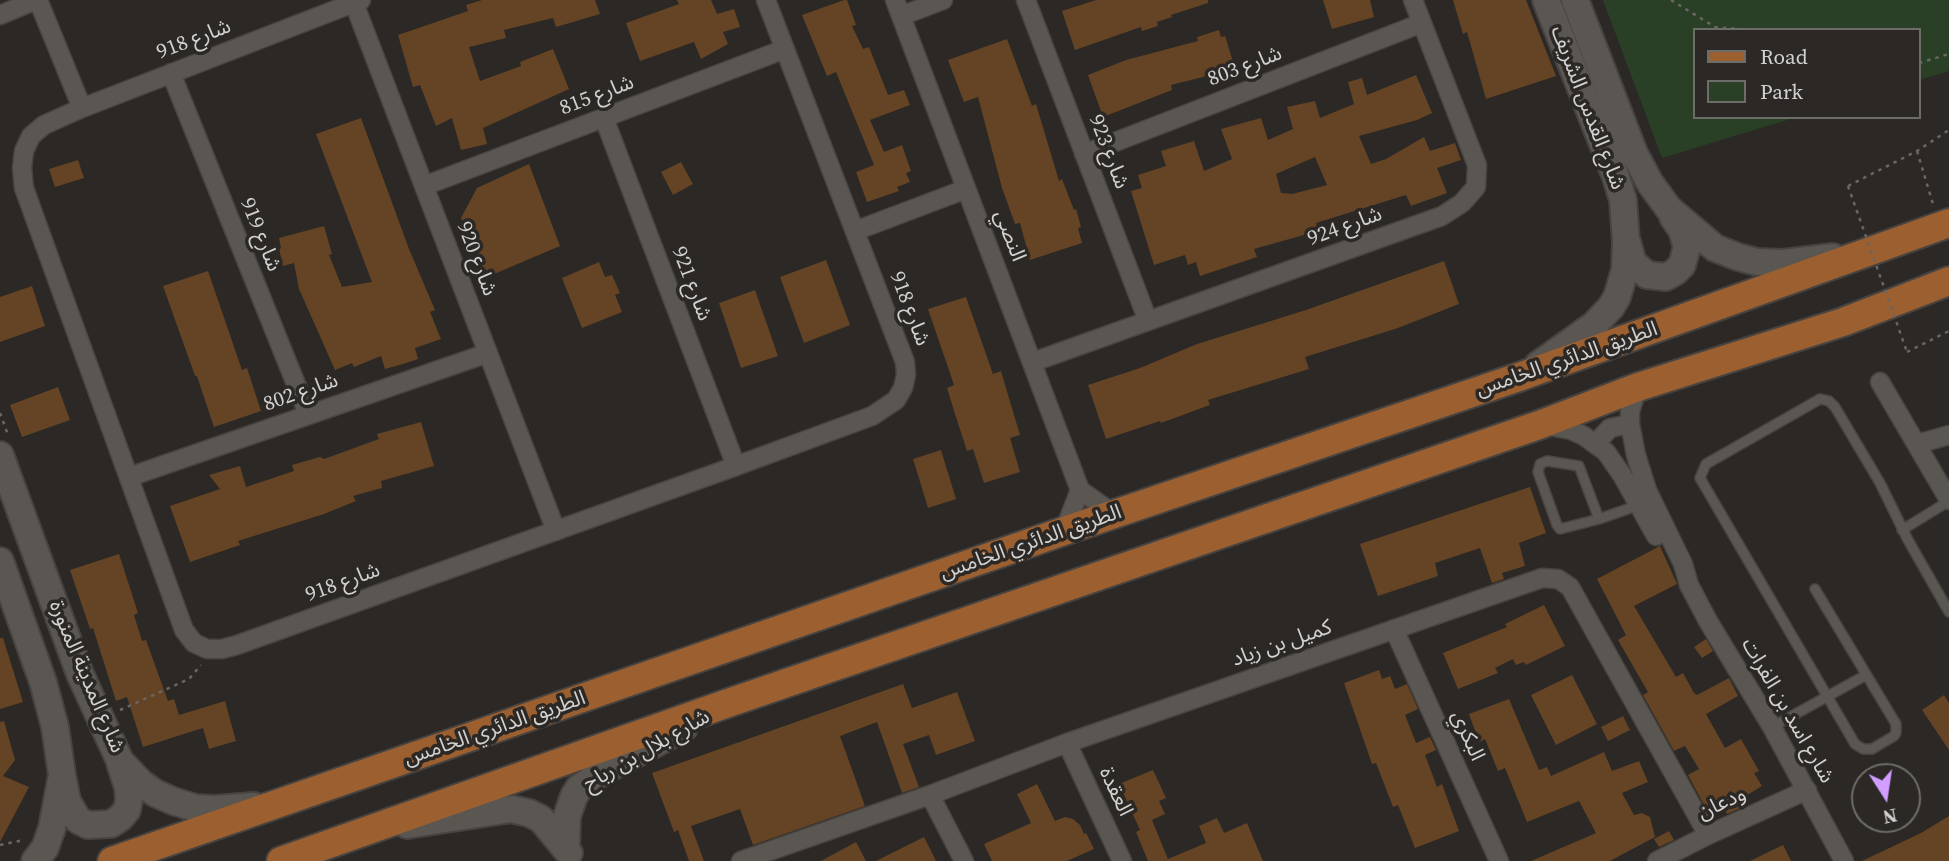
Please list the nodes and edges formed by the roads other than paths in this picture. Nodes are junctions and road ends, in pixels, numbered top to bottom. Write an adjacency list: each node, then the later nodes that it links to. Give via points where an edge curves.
1 (37, 0): 10 (street); 14 (street)
2 (766, 0): 12 (street, شارع 918)
3 (943, 0): 9 (street)
4 (1026, 0): 16 (street, شارع 923)
5 (1413, 0): 11 (street, شارع 924)
6 (1546, 0): 22 (street, شارع القدس الشريف, via 1616,177)
7 (1575, 0): 19 (street, شارع القدس الشريف, via 1634,153)
8 (358, 1): 13 (street, شارع 918); 17 (street, شارع 920)
9 (898, 8): 18 (street, النصي)
10 (0, 15)
11 (1422, 23): 16 (street, شارع 803); 25 (street, شارع 924, via 1477,165 1476,187 1462,203 1442,216)
12 (785, 49): 15 (street, شارع 815); 21 (street, شارع 918)
13 (171, 74): 14 (street, شارع 918); 31 (street, شارع 919)
14 (82, 108): 39 (street, شارع 918, via 44,125 32,136 24,151 24,188)
15 (604, 118): 17 (street, شارع 815); 38 (street, شارع 921)
16 (1084, 154): 25 (street, شارع 923)
17 (425, 186): 26 (street, شارع 920)
18 (966, 189): 21 (street); 27 (street, النصي)
19 (1669, 209): 22 (street, via 1687,247 1675,272 1656,278 1639,270); 23 (street, شارع القدس الشريف, via 1715,248 1757,262 1809,261)
20 (1944, 225): 23 (main road, الطريق الدائري الخامس)
21 (855, 231): 38 (street, شارع 918, via 905,362 903,388 896,400 872,416)
22 (1626, 241): 28 (street, شارع القدس الشريف, via 1625,270 1611,307 1579,336)
23 (1867, 251): 28 (main road, الطريق الدائري الخامس)
24 (1949, 281): 30 (main road, via 1843,322)
25 (1148, 321): 27 (street, شارع 924)
26 (488, 353): 31 (street, شارع 802); 46 (street, شارع 920)
27 (1033, 362): 40 (street, النصي)
28 (1519, 377): 43 (main road, الطريق الدائري الخامس)
29 (1880, 382): 36 (street)
30 (1638, 387): 32 (street, شارع اسد بن الفرات); 33 (main road)
31 (308, 414): 39 (street, شارع 802)
32 (1630, 424): 35 (street, via 1610,428); 49 (street, شارع اسد بن الفرات, via 1647,491)
33 (1539, 425): 35 (street, شارع اسد بن الفرات, via 1571,430); 55 (main road)
34 (1949, 435): 36 (street)
35 (1596, 443): 42 (street, شارع اسد بن الفرات, via 1615,463)
36 (1917, 444): 41 (street)
37 (0, 455): 58 (street, شارع المدينة المنورة, via 80,674)
38 (736, 466): 46 (street, شارع 918)
39 (129, 477): 46 (street, شارع 918, via 184,630 194,643 207,649 237,645)
40 (1080, 490): 43 (street); 47 (street)
41 (1949, 501): 45 (lane)
42 (1639, 505): 44 (lane); 49 (street, شارع اسد بن الفرات)
43 (1114, 514): 47 (main road, الطريق الدائري الخامس)
44 (1599, 519): 44 (lane, via 1579,466 1540,464 1538,472 1559,528)
45 (1902, 530): 51 (lane); 54 (lane, via 1833,403 1825,399 1706,464 1700,473)
46 (556, 531)
47 (1064, 531): 62 (main road, الطريق الدائري الخامس)
48 (0, 561): 59 (street, شارع المدينة المنورة, via 43,682)
49 (1689, 585): 56 (street, شارع اسد بن الفرات)
50 (1815, 589): 53 (lane)
51 (1949, 612)
52 (1394, 629): 57 (street, كميل بن زياد); 64 (street, كميل بن زياد, via 1542,578 1558,579 1570,587); 72 (street, البكري)
53 (1866, 675): 54 (lane); 54 (lane, via 1897,729 1894,736 1872,749 1855,744)
54 (1828, 696): 56 (lane)
55 (731, 702): 63 (main road); 65 (street, شارع بلال بن رباح, via 588,780 569,807)
56 (1772, 727): 60 (street, شارع اسد بن الفرات)
57 (1066, 743): 61 (street, كميل بن زياد); 71 (street, العقدة)
58 (120, 761): 59 (street, via 129,799 127,810 110,824 88,825 78,820 67,801); 62 (street, شارع المدينة المنورة, via 155,793 195,808 240,808)
59 (62, 775): 66 (street, شارع المدينة المنورة, via 52,828)
60 (1807, 790): 64 (street, ودعان); 74 (street, شارع اسد بن الفرات)
61 (930, 795): 69 (street, كميل بن زياد); 70 (street)
62 (294, 799): 67 (main road, الطريق الدائري الخامس)
63 (363, 832): 65 (street, شارع بلال بن رباح, via 511,810 541,819); 68 (main road)
64 (1708, 835): 73 (street, ودعان)
65 (570, 854)
66 (35, 861)
67 (111, 861)
68 (281, 861)
69 (741, 861)
70 (964, 861)
71 (1122, 861)
72 (1499, 861)
73 (1657, 861)
74 (1844, 861)

